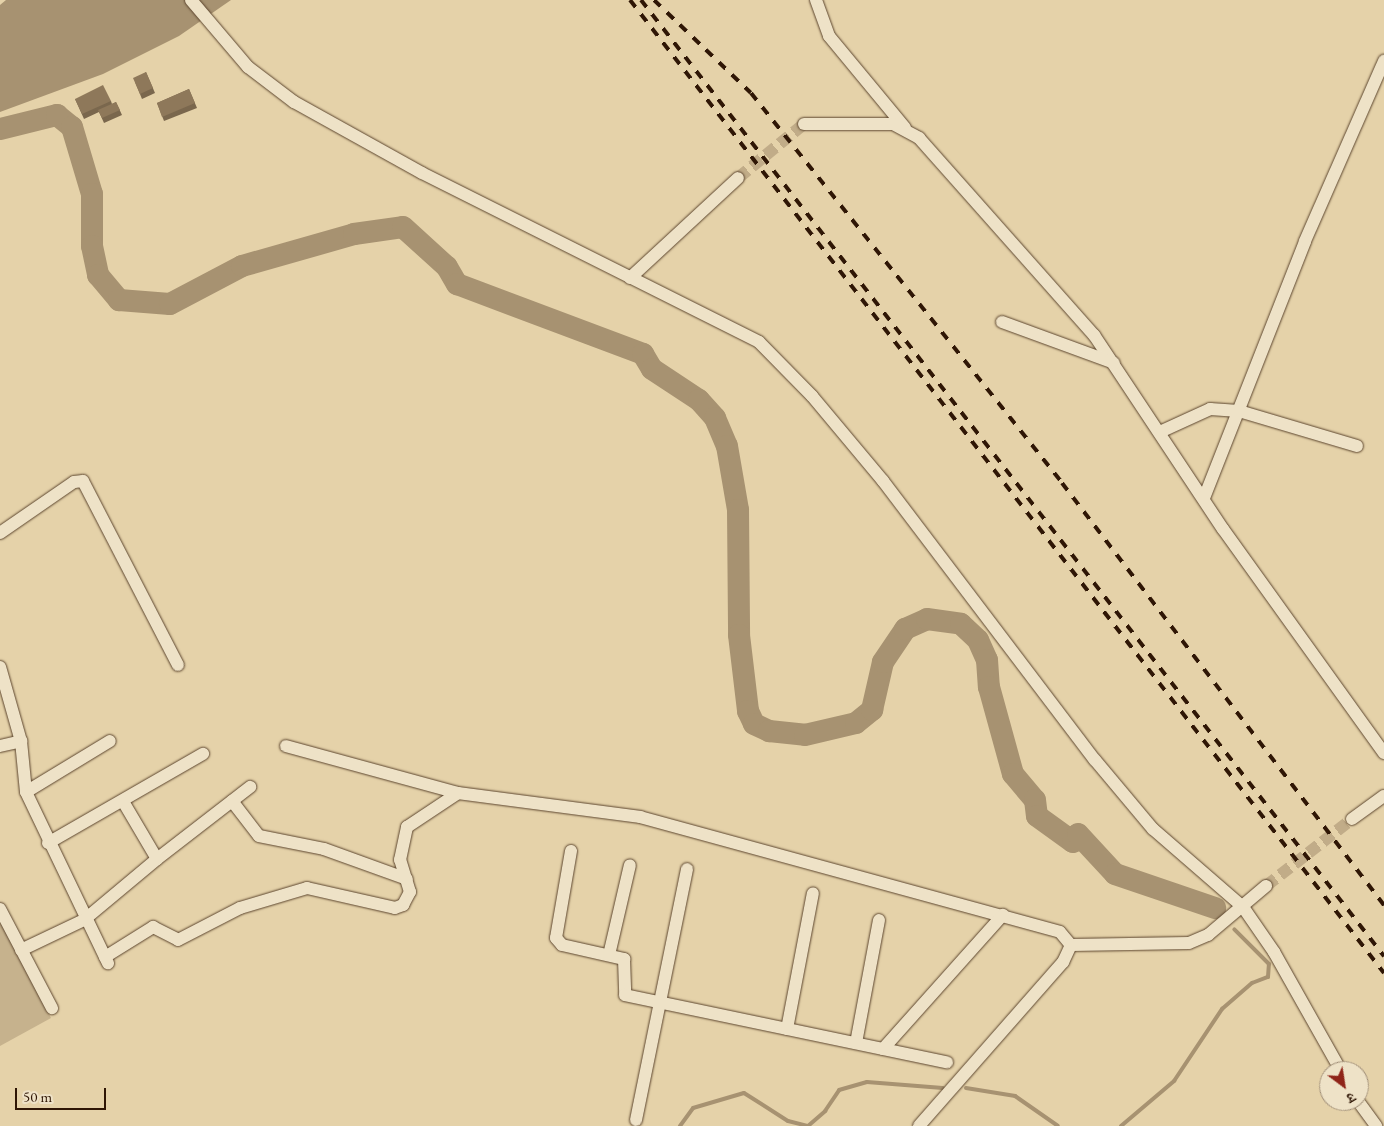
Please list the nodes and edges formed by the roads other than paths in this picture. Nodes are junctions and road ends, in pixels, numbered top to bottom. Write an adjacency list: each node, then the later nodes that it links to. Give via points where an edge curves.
1 (191, 0): 7 (street, via 248,67 294,102 422,173)
2 (816, 0): 5 (street, via 830,36)
3 (1384, 61): 10 (street, via 1305,241)
4 (804, 124): 5 (street, via 893,124)
5 (905, 129): 9 (street, via 1029,258)
6 (738, 178): 7 (street)
7 (630, 278): 38 (street, via 760,342 812,396 883,480 1095,760 1153,829)
8 (1002, 322): 9 (street)
9 (1114, 363): 11 (street)
10 (1239, 411): 11 (street, via 1210,409); 12 (street); 13 (street)
11 (1162, 431): 13 (street)
12 (1356, 446)
13 (1204, 498): 21 (street)
14 (0, 533): 15 (street, via 74,482 83,481)
15 (178, 665)
16 (0, 667): 17 (street)
17 (21, 741): 19 (street); 24 (street)
18 (110, 741): 24 (street)
19 (0, 746)
20 (286, 746): 25 (street)
21 (1384, 753)
22 (203, 754): 28 (street)
23 (250, 787): 27 (street)
24 (26, 792): 30 (street)
25 (458, 793): 35 (street, via 407,827 400,860); 40 (street, via 640,817)
26 (1384, 796): 29 (street)
27 (232, 801): 32 (street); 35 (street, via 258,836 324,849)
28 (124, 803): 30 (street); 32 (street)
29 (1352, 819)
30 (48, 843): 41 (street)
31 (571, 851): 45 (street, via 556,938 562,945)
32 (157, 859): 41 (street)
33 (630, 865): 45 (street)
34 (687, 869): 46 (street)
35 (407, 879): 41 (street, via 407,900 395,908 307,888 240,908 178,940 153,927 107,960)
36 (1266, 886): 38 (street)
37 (813, 893): 48 (street)
38 (1243, 907): 43 (street, via 1208,935 1189,943); 51 (street, via 1274,952)
39 (0, 909): 44 (street)
40 (1003, 915): 43 (street, via 1060,932); 50 (street)
41 (84, 920): 44 (street)
42 (879, 920): 49 (street)
43 (1071, 946): 55 (street, via 1044,986)
44 (21, 950): 47 (street)
45 (609, 955): 46 (street, via 625,962 625,995)
46 (659, 1003): 48 (street); 54 (street)
47 (52, 1008)
48 (787, 1029): 49 (street)
49 (856, 1043): 50 (street)
50 (883, 1048): 52 (street)
51 (1335, 1061)
52 (947, 1062)
53 (1365, 1111): 56 (street)
54 (636, 1120)
55 (918, 1126)
56 (1376, 1126)

